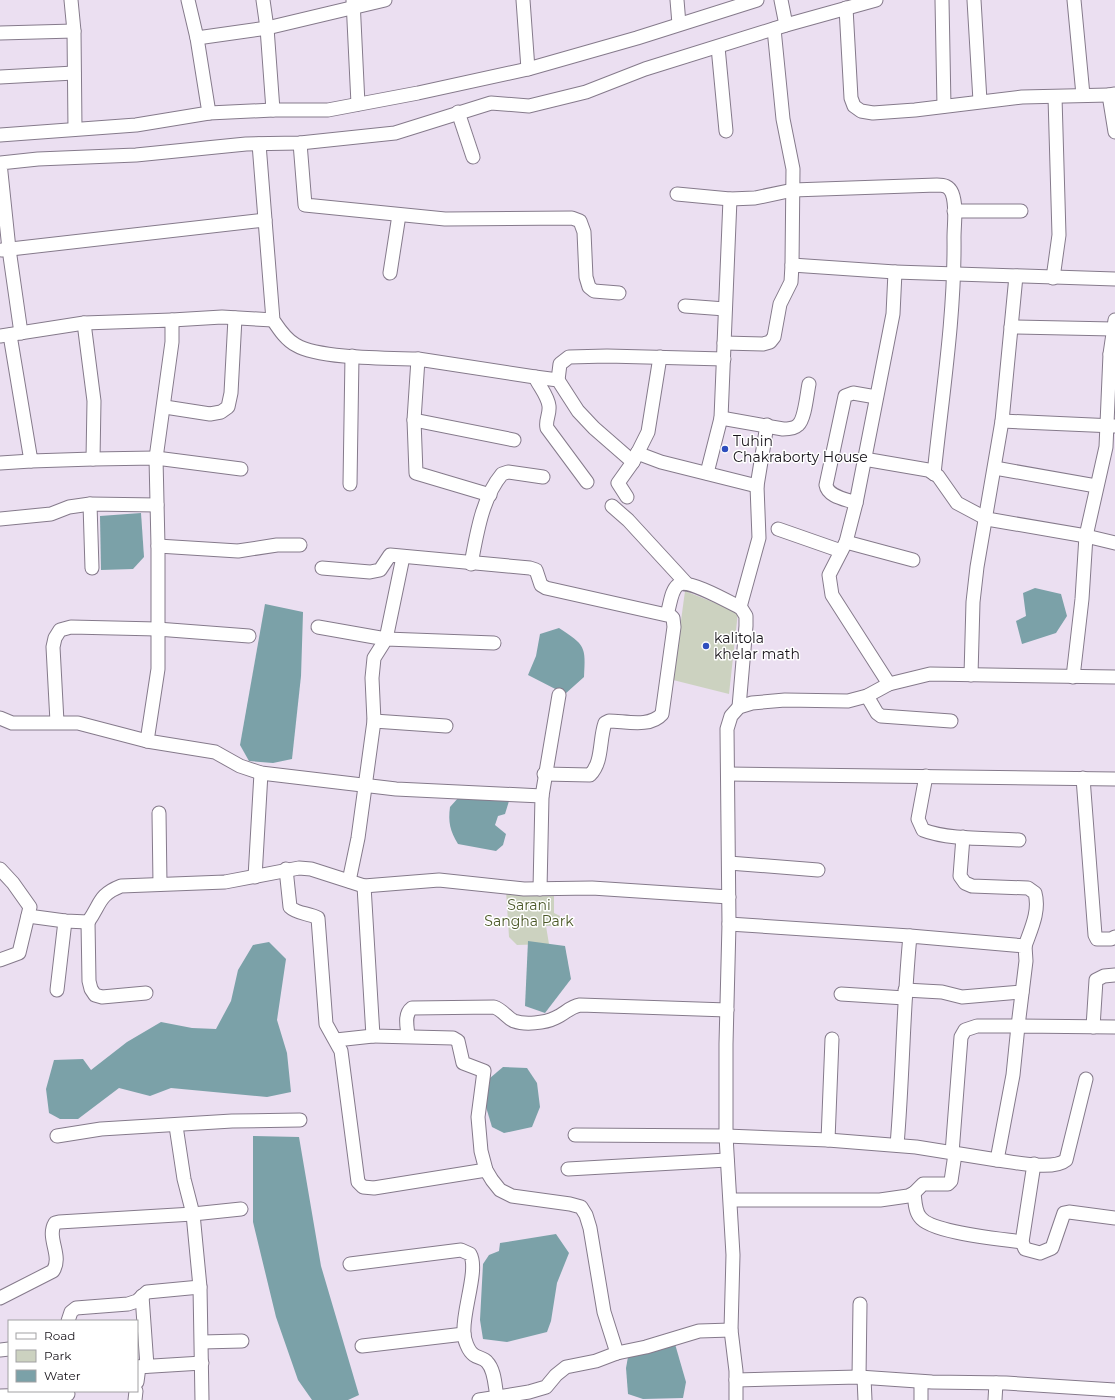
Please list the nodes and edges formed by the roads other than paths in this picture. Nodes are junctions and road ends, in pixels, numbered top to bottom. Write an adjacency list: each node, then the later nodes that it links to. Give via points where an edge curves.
1 (71, 0): 18 (street)
2 (188, 0): 20 (street)
3 (263, 0): 17 (street)
4 (385, 0): 13 (street)
5 (523, 0): 22 (street)
6 (677, 0): 16 (street)
7 (757, 0): 16 (street)
8 (781, 0): 15 (street)
9 (876, 0): 14 (street)
10 (942, 0): 30 (street)
11 (974, 0): 28 (street)
12 (1074, 0): 26 (street)
13 (353, 4): 17 (street); 29 (street)
14 (846, 8): 15 (street); 30 (street, via 851,98 854,106 861,111 874,113)
15 (781, 23): 21 (street); 42 (street, via 783,120 793,169)
16 (679, 24): 22 (street)
17 (267, 28): 20 (street); 31 (street)
18 (74, 31): 19 (street); 23 (street)
19 (0, 33)
20 (197, 38): 33 (street)
21 (718, 47): 32 (street, via 645,69 579,94 529,106 491,103); 35 (street)
22 (528, 69): 29 (street)
23 (74, 73): 24 (street); 34 (street)
24 (0, 77)
25 (1112, 95): 26 (street); 36 (street)
26 (1083, 96): 27 (street)
27 (1055, 97): 28 (street); 55 (street, via 1058,235)
28 (980, 101): 30 (street)
29 (358, 104): 31 (street, via 328,110)
30 (944, 106)
31 (273, 110): 33 (street)
32 (458, 112): 38 (street, via 395,133); 40 (street)
33 (209, 113): 34 (street, via 136,125)
34 (75, 129): 37 (street)
35 (726, 130)
36 (1115, 132)
37 (0, 135)
38 (300, 143): 39 (street); 47 (street, via 305,205)
39 (259, 144): 41 (street); 48 (street)
40 (473, 157)
41 (0, 163): 49 (street)
42 (793, 190): 44 (street, via 755,198); 45 (street, via 943,185 952,193); 50 (street)
43 (677, 194): 44 (street)
44 (730, 199): 59 (street)
45 (954, 211): 46 (street); 53 (street)
46 (1021, 211)
47 (399, 215): 52 (street); 57 (street, via 473,219 572,218 580,221 584,232 586,277 589,287 594,291)
48 (265, 220): 49 (street); 62 (street)
49 (4, 250): 66 (street)
50 (792, 266): 51 (street); 67 (street, via 791,282 780,304 774,337 770,342)
51 (895, 272): 53 (street); 76 (street, via 893,314)
52 (390, 273)
53 (955, 274): 54 (street); 94 (street)
54 (1016, 276): 55 (street); 65 (street)
55 (1053, 278): 56 (street)
56 (1115, 279)
57 (619, 293)
58 (685, 306): 59 (street)
59 (726, 309): 67 (street)
60 (235, 318): 61 (street); 62 (street); 77 (street, via 228,407 221,412 210,414)
61 (172, 320): 63 (street); 77 (street)
62 (273, 320): 69 (street, via 283,334 296,345 310,351)
63 (84, 324): 66 (street); 87 (street, via 94,401)
64 (1114, 325): 65 (street); 68 (street)
65 (1011, 327): 80 (street)
66 (10, 335): 89 (street)
67 (724, 343): 72 (street)
68 (1112, 354): 82 (street)
69 (352, 356): 71 (street); 97 (street)
70 (660, 357): 72 (street); 74 (street, via 569,357 560,364); 85 (street, via 648,432)
71 (418, 359): 73 (street); 79 (street)
72 (724, 359): 78 (street)
73 (535, 377): 74 (street); 96 (street, via 549,408 545,422 547,428)
74 (558, 380): 85 (street, via 588,422)
75 (809, 384): 81 (street, via 802,419 798,425 782,429)
76 (876, 397): 88 (street); 102 (street, via 853,393 845,396 826,485 831,494)
77 (165, 407): 86 (street)
78 (721, 418): 81 (street); 93 (street)
79 (414, 420): 83 (street); 100 (street, via 416,473)
80 (1002, 421): 82 (street); 91 (street)
81 (767, 425): 98 (street)
82 (1111, 425): 84 (street)
83 (514, 440)
84 (1110, 447): 99 (street)
85 (635, 457): 93 (street); 101 (street, via 618,483)
86 (156, 458): 87 (street); 92 (street); 104 (street)
87 (93, 459): 89 (street)
88 (864, 460): 94 (street, via 912,467); 102 (street)
89 (31, 461): 90 (street)
90 (0, 463)
91 (995, 468): 99 (street); 106 (street)
92 (241, 469)
93 (707, 473): 98 (street)
94 (934, 474): 106 (street, via 946,485 957,503)
95 (543, 477): 100 (street, via 508,472 502,474)
96 (587, 482)
97 (350, 484)
98 (757, 486): 120 (street, via 759,538)
99 (1096, 486): 109 (street)
100 (490, 496): 116 (street, via 480,519)
101 (626, 497)
102 (856, 503): 113 (street)
103 (90, 504): 104 (street); 107 (street, via 69,507 51,514); 117 (street)
104 (157, 505): 112 (street)
105 (612, 506): 119 (street)
106 (987, 518): 109 (street); 127 (street, via 973,602)
107 (0, 519)
108 (778, 529): 113 (street)
109 (1086, 536): 110 (street); 128 (street)
110 (1115, 543)
111 (300, 545): 112 (street, via 277,545 238,551)
112 (158, 546): 123 (street)
113 (844, 547): 115 (street); 130 (street, via 829,575 832,595)
114 (402, 557): 116 (street); 118 (street, via 390,555 380,570 370,572); 125 (street)
115 (913, 560)
116 (471, 564): 121 (street, via 530,568 536,570 541,585 546,588)
117 (92, 568)
118 (322, 568)
119 (686, 583): 120 (street); 121 (street, via 677,585)
120 (740, 607): 133 (street, via 746,616 746,626)
121 (667, 614): 141 (street, via 673,618 674,627 662,714 657,720 648,722 605,723 598,762 590,775)
122 (318, 627): 125 (street)
123 (157, 629): 124 (street); 137 (street, via 71,627 60,630 53,647); 139 (street, via 158,669)
124 (249, 636)
125 (386, 639): 126 (street); 135 (street, via 374,658)
126 (494, 643)
127 (971, 675): 128 (street); 130 (street, via 930,674)
128 (1073, 677): 129 (street)
129 (1115, 677)
130 (889, 684): 132 (street)
131 (559, 695): 141 (street)
132 (867, 696): 133 (street, via 848,701 784,700); 136 (street, via 881,716)
133 (739, 707): 142 (street, via 731,716 727,729)
134 (0, 718): 137 (street, via 18,723)
135 (374, 721): 138 (street); 146 (street)
136 (951, 721)
137 (57, 722): 139 (street, via 78,723)
138 (446, 726)
139 (147, 740): 140 (street, via 216,752 240,766)
140 (260, 773): 146 (street); 155 (street)
141 (544, 774): 147 (street)
142 (728, 774): 143 (street); 151 (street)
143 (926, 776): 144 (street); 149 (street, via 918,813 920,826 930,833)
144 (1083, 778): 145 (street); 166 (street, via 1095,936 1100,940)
145 (1115, 779)
146 (367, 786): 147 (street); 156 (street)
147 (542, 796): 159 (street)
148 (159, 813): 157 (street)
149 (963, 836): 150 (street); 167 (street, via 960,876 965,883 972,886 1028,888 1035,893 1036,911)
150 (1019, 840)
151 (729, 863): 154 (street); 160 (street)
152 (0, 869): 161 (street, via 13,882 30,908)
153 (286, 869): 155 (street); 156 (street, via 311,868); 182 (street, via 290,907 318,918 326,1024)
154 (818, 870)
155 (256, 877): 157 (street, via 225,882)
156 (348, 881): 158 (street)
157 (160, 884): 163 (street, via 122,886 109,891 101,899)
158 (364, 886): 159 (street, via 439,880 524,890); 179 (street)
159 (540, 889): 160 (street, via 592,888)
160 (729, 897): 164 (street)
161 (28, 916): 162 (street); 168 (street, via 19,953)
162 (65, 921): 163 (street); 170 (street)
163 (88, 922): 172 (street, via 89,981 95,995 102,997)
164 (729, 924): 165 (street); 175 (street)
165 (910, 936): 167 (street); 174 (street)
166 (1115, 937)
167 (1026, 946): 171 (street)
168 (0, 960)
169 (1115, 975): 177 (street, via 1096,980)
170 (57, 990)
171 (1022, 992): 174 (street, via 962,997 942,992); 176 (street)
172 (146, 993)
173 (841, 994): 174 (street)
174 (905, 994): 190 (street)
175 (727, 1010): 180 (street, via 573,1006 546,1022 519,1022 513,1021 494,1007 412,1008 408,1010 407,1016); 188 (street)
176 (1018, 1026): 177 (street); 191 (street, via 977,1026 963,1033); 193 (street, via 1013,1076)
177 (1093, 1027): 178 (street)
178 (1115, 1027)
179 (373, 1036): 180 (street); 182 (street)
180 (408, 1036): 196 (street, via 453,1038 458,1041 462,1063 484,1071 478,1117)
181 (832, 1039): 189 (street)
182 (336, 1040): 196 (street, via 341,1051 349,1106 355,1171 358,1182 363,1187 374,1188)
183 (1086, 1079): 194 (street, via 1066,1160 1058,1164)
184 (300, 1120): 185 (street, via 232,1121)
185 (176, 1126): 187 (street, via 101,1130); 200 (street)
186 (575, 1135): 188 (street)
187 (57, 1136)
188 (726, 1136): 189 (street); 192 (street)
189 (828, 1140): 190 (street)
190 (897, 1145): 191 (street)
191 (953, 1154): 193 (street); 197 (street, via 951,1181 948,1184 923,1184)
192 (727, 1160): 195 (street); 198 (street)
193 (997, 1160): 194 (street)
194 (1034, 1164): 202 (street)
195 (568, 1169)
196 (486, 1170): 214 (street, via 500,1190 512,1196 570,1204 580,1207 586,1215 604,1312)
197 (914, 1193): 198 (street, via 880,1200); 202 (street, via 917,1211 927,1223 945,1230)
198 (731, 1200): 209 (street)
199 (241, 1209): 200 (street)
200 (192, 1214): 204 (street); 206 (street, via 80,1219 55,1223 52,1233 57,1261 53,1271)
201 (1115, 1218): 202 (street, via 1064,1213 1052,1248 1040,1253 1030,1252 1025,1249)
202 (1022, 1242)
203 (350, 1264): 210 (street, via 467,1251 473,1265)
204 (200, 1287): 205 (street, via 159,1290 147,1292); 212 (street)
205 (142, 1296): 208 (street, via 128,1304 76,1308 71,1312); 216 (street)
206 (0, 1298)
207 (860, 1304): 218 (street)
208 (68, 1320)
209 (731, 1330): 214 (street, via 699,1331); 219 (street)
210 (464, 1334): 213 (street); 225 (street, via 473,1355 488,1362 492,1369)
211 (242, 1340): 212 (street)
212 (202, 1342): 215 (street)
213 (362, 1346)
214 (617, 1353): 225 (street, via 596,1361 566,1367 546,1387)
215 (202, 1363): 216 (street); 226 (street)
216 (141, 1367): 217 (street)
217 (138, 1378)
218 (862, 1378): 219 (street); 220 (street); 229 (street)
219 (736, 1380): 228 (street)
220 (921, 1382): 221 (street); 230 (street)
221 (996, 1383): 222 (street); 231 (street)
222 (1115, 1390)
223 (68, 1395): 224 (street)
224 (0, 1396)
225 (497, 1397): 227 (street)
226 (202, 1400)
227 (479, 1400)
228 (736, 1400)
229 (864, 1400)
230 (921, 1400)
231 (995, 1400)

